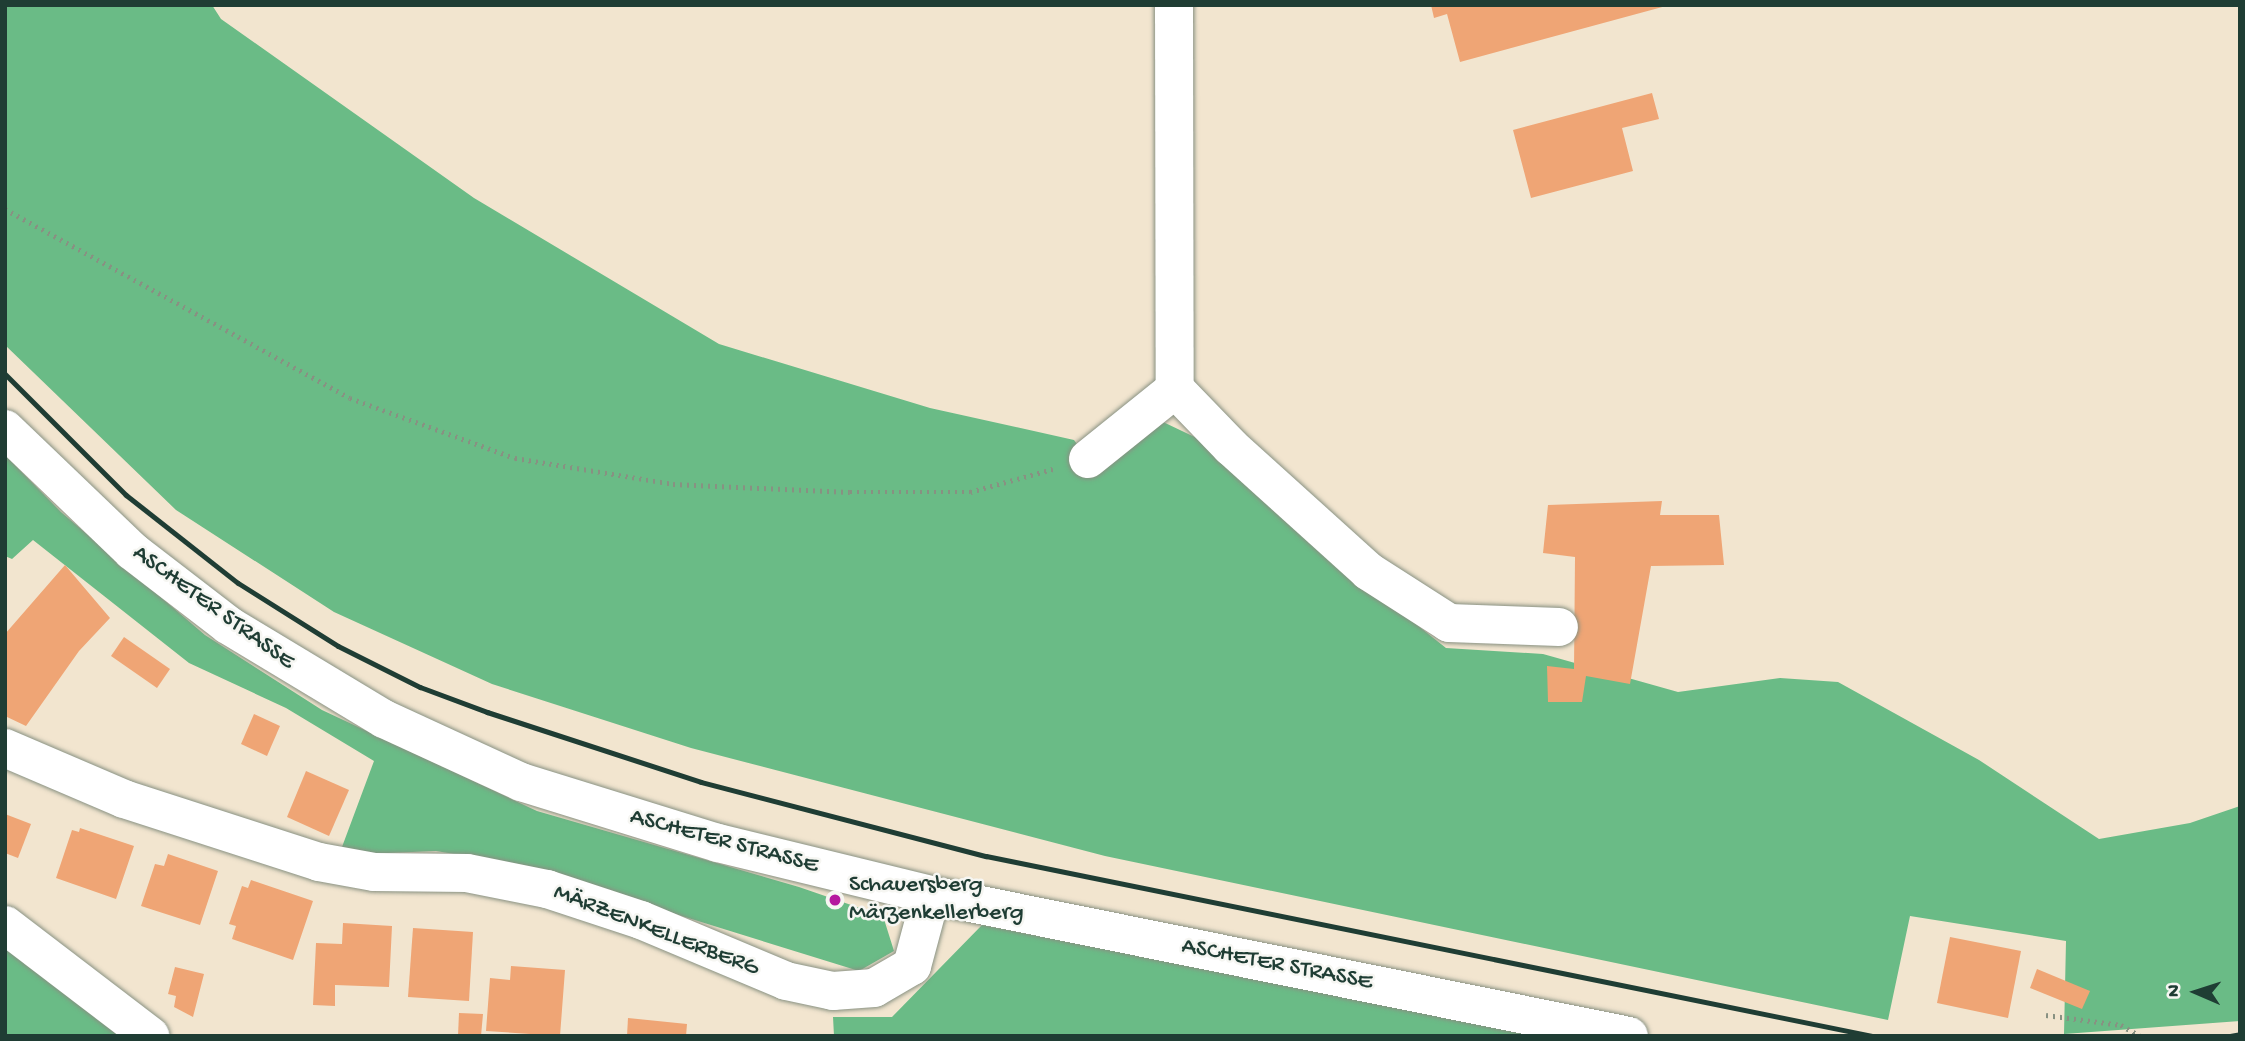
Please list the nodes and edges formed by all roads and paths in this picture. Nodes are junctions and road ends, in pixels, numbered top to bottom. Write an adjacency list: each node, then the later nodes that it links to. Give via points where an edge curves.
1 (1174, 5): 3 (street)
2 (5, 209): 5 (path, via 350,398 515,458 673,484 850,492 970,492)
3 (1175, 379): 5 (street); 6 (street, via 1231,447 1368,571 1449,623)
4 (5, 429): 8 (street, ASCHETER STRASSE, via 132,551 218,617 384,719 521,782 606,811)
5 (1088, 459)
6 (1559, 627)
7 (5, 748): 8 (street, MÄRZENKELLERBERG, via 124,799 320,862 374,872 467,873 547,889 641,920 786,981 834,990 874,988 912,966)
8 (931, 895): 12 (street, ASCHETER STRASSE)
9 (5, 925): 11 (street)
10 (2046, 1015): 13 (path, via 2121,1025)
11 (150, 1036)
12 (1629, 1036)
13 (2140, 1036)

